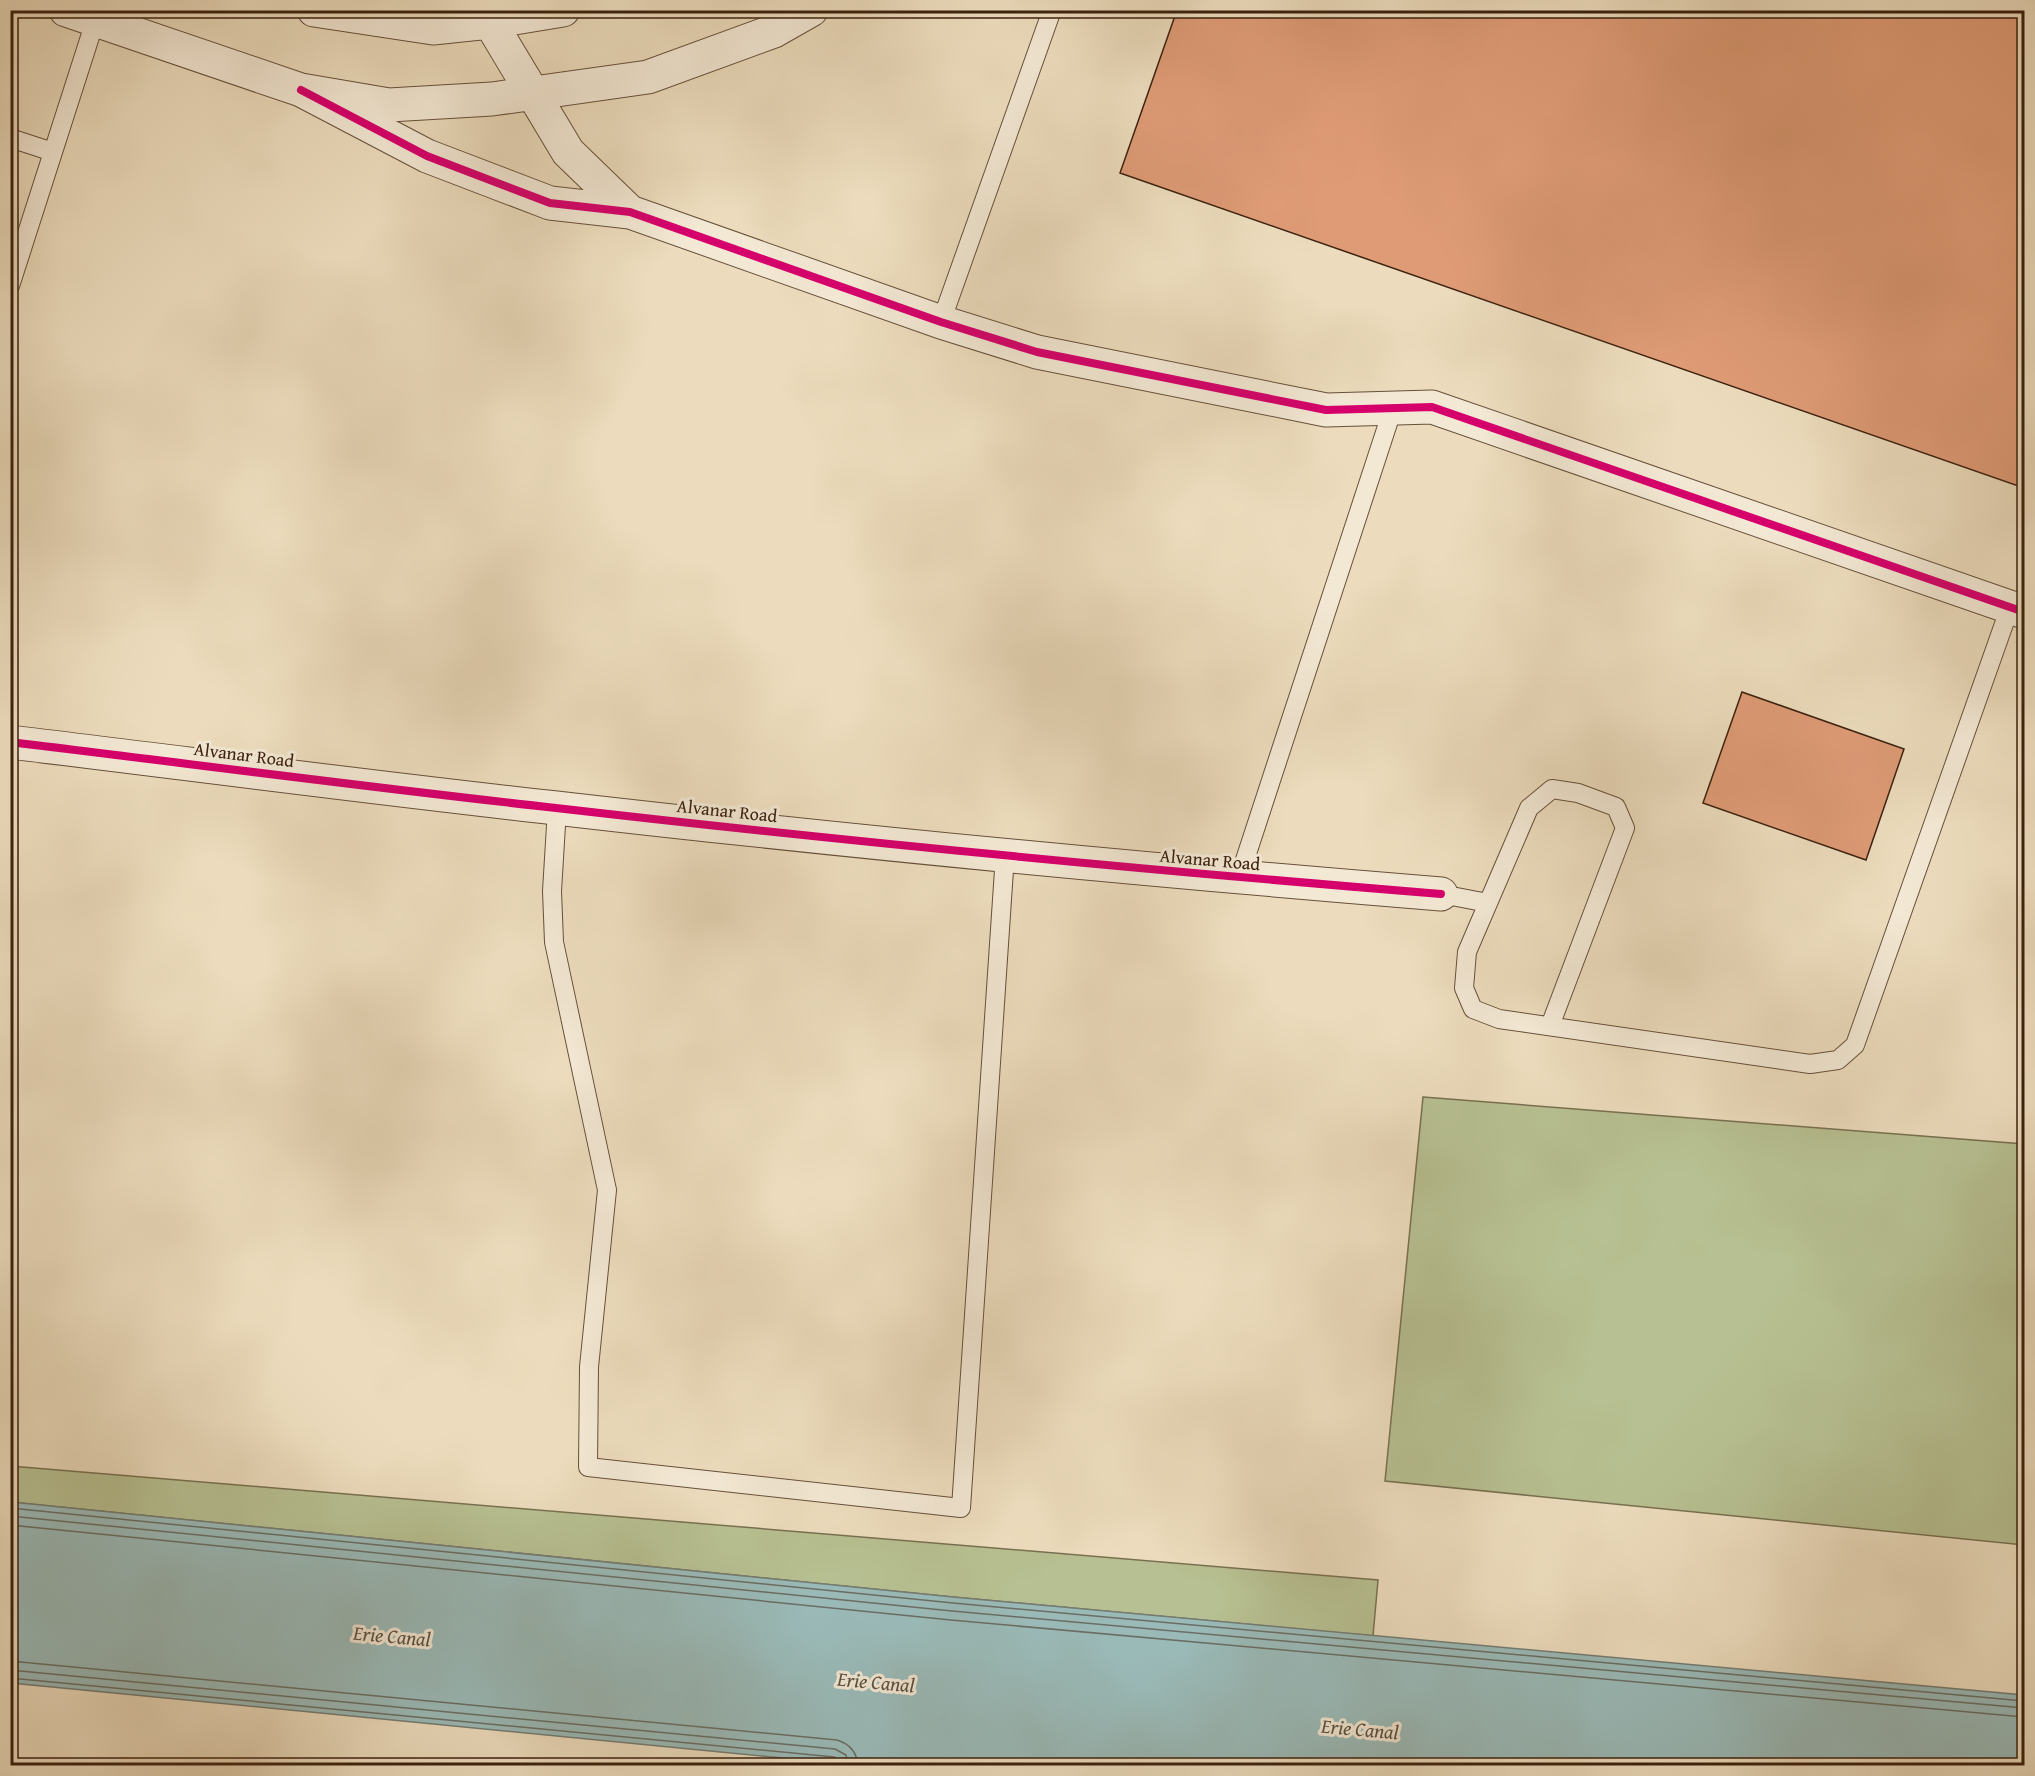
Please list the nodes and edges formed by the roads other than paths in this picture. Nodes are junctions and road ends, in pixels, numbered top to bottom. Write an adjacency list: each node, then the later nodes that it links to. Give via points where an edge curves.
1 (314, 10): 6 (street, via 433,28)
2 (563, 10): 6 (street)
3 (811, 10): 8 (street, via 774,31 648,77)
4 (1052, 10): 13 (lane)
5 (87, 14): 7 (street); 10 (lane)
6 (490, 16): 8 (street)
7 (301, 90): 8 (street, via 388,105); 11 (street, via 427,156 550,203)
8 (533, 93): 11 (street, via 568,152)
9 (10, 138): 10 (lane)
10 (53, 153): 12 (lane)
11 (630, 212): 13 (street)
12 (10, 286)
13 (941, 322): 14 (street, via 1037,352 1326,410)
14 (1393, 408): 15 (street, via 1432,407); 19 (lane)
15 (2017, 610): 22 (lane, via 1855,1045 1838,1060 1810,1064)
16 (10, 742): 17 (street, Alvanar Road)
17 (557, 808): 18 (street, Alvanar Road); 18 (lane, via 552,891 554,942 607,1190 589,1366 588,1467 960,1508)
18 (1005, 855): 19 (street, Alvanar Road)
19 (1239, 878): 20 (street, Alvanar Road)
20 (1442, 894): 21 (lane)
21 (1488, 903): 22 (lane, via 1467,952 1464,988 1473,1009 1499,1019); 22 (lane, via 1529,808 1552,789 1578,793 1616,807 1625,828)
22 (1550, 1026)

